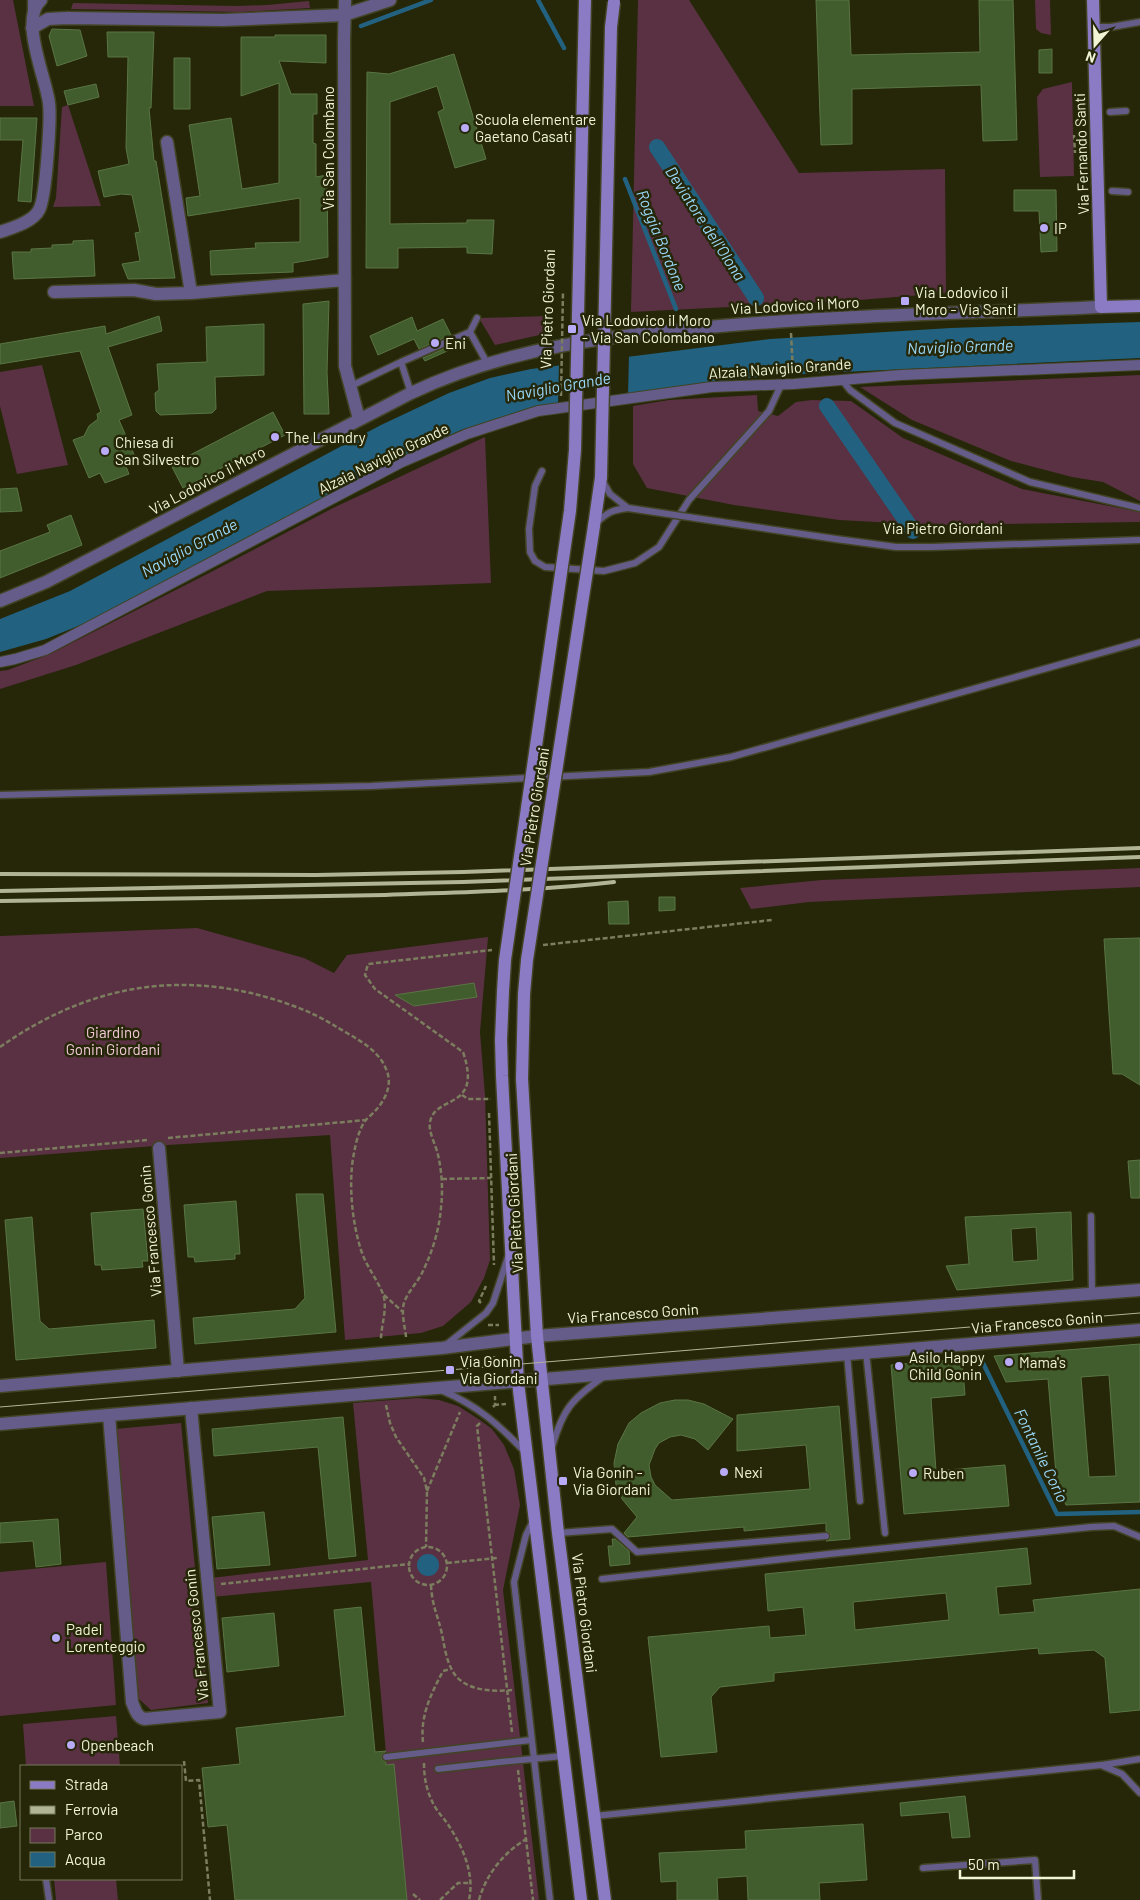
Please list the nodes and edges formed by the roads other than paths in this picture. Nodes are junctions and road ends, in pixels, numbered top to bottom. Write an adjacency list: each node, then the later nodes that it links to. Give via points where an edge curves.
1 (31, 0): 11 (lane)
2 (41, 0): 11 (street, via 36,4)
3 (345, 0): 8 (street, Via San Colombano)
4 (390, 0): 8 (street)
5 (584, 0): 45 (main road, Via Pietro Giordani, bridge, via 575,450 571,502 503,991 501,1040)
6 (1093, 0): 10 (main road, Via Fernando Santi)
7 (614, 1): 34 (main road, Via Pietro Giordani, bridge)
8 (344, 15): 11 (street, via 223,20 67,18 48,20); 18 (street, Via San Colombano)
9 (1140, 22): 10 (lane)
10 (1094, 27): 22 (main road, Via Fernando Santi)
11 (32, 28): 17 (street, via 50,104 44,194 39,210 32,218)
12 (1126, 111): 13 (lane)
13 (1110, 112)
14 (167, 142): 20 (street)
15 (1112, 191): 16 (lane)
16 (1128, 192)
17 (0, 232)
18 (345, 280): 20 (street); 30 (street, Via San Colombano, via 346,366)
19 (54, 292): 20 (street, via 134,290 156,294)
20 (191, 293)
21 (1140, 306): 22 (main road, Via Lodovico il Moro)
22 (1101, 307): 26 (street, Via Lodovico il Moro, via 777,321 644,333 559,346)
23 (477, 318): 24 (lane)
24 (470, 332): 25 (lane); 26 (lane)
25 (401, 362): 30 (lane); 31 (lane)
26 (487, 363): 31 (street, Via Lodovico il Moro)
27 (1140, 365): 28 (street, Alzaia Naviglio Grande, via 911,374)
28 (842, 380): 29 (street, Alzaia Naviglio Grande); 36 (lane, via 850,390 895,423 1030,482)
29 (781, 385): 33 (lane, via 769,411 689,500 659,547 635,563 604,571 545,567 535,560 530,552 529,529 536,486); 41 (street, Alzaia Naviglio Grande, via 712,386 538,411 467,434 400,463 45,650)
30 (351, 386): 32 (street, Via San Colombano)
31 (411, 393): 32 (street, Via Lodovico il Moro)
32 (359, 419): 39 (street, Via Lodovico il Moro, via 46,582)
33 (542, 471)
34 (601, 477): 35 (lane, via 610,494); 37 (main road, Via Pietro Giordani)
35 (628, 508): 37 (lane, Via Pietro Giordani, via 606,513); 38 (lane, Via Pietro Giordani, bridge, via 896,547)
36 (1140, 508)
37 (594, 526): 49 (main road, Via Pietro Giordani, bridge, via 524,994 522,1079)
38 (1140, 540)
39 (0, 601)
40 (1140, 642): 42 (lane, via 731,757 650,772 371,786)
41 (0, 662)
42 (0, 796)
43 (164, 1143): 54 (street, Via Francesco Gonin)
44 (1091, 1216): 47 (lane, Via Francesco Gonin)
45 (510, 1251): 50 (main road, Via Pietro Giordani); 51 (lane, Via Pietro Giordani, via 486,1314)
46 (1140, 1290): 47 (street, Via Francesco Gonin)
47 (1092, 1294): 49 (street, Via Francesco Gonin)
48 (1140, 1330): 52 (street, Via Francesco Gonin)
49 (538, 1336): 50 (street, Via Francesco Gonin); 56 (main road, Via Pietro Giordani)
50 (516, 1338): 51 (street, Via Francesco Gonin); 57 (main road, Via Pietro Giordani)
51 (442, 1348): 54 (street, Via Francesco Gonin)
52 (866, 1352): 53 (street, Via Francesco Gonin); 68 (lane)
53 (847, 1354): 55 (street, Via Francesco Gonin); 65 (lane)
54 (178, 1371): 58 (street, Via Francesco Gonin)
55 (608, 1374): 56 (street, Via Francesco Gonin); 64 (lane, via 571,1403 559,1423)
56 (542, 1379): 57 (street, Via Francesco Gonin); 64 (main road, Via Pietro Giordani)
57 (518, 1382): 59 (street, Via Francesco Gonin); 63 (main road, Via Pietro Giordani)
58 (0, 1386)
59 (437, 1388): 60 (street, Via Francesco Gonin); 63 (lane, via 482,1412)
60 (191, 1408): 61 (street, Via Francesco Gonin); 61 (street, Via Francesco Gonin, via 220,1712 144,1718 140,1717 132,1702)
61 (109, 1415): 62 (street, Via Francesco Gonin)
62 (0, 1424)
63 (526, 1453): 66 (main road, Via Pietro Giordani)
64 (550, 1453): 67 (main road, Via Pietro Giordani)
65 (860, 1501)
66 (534, 1520): 72 (lane, via 526,1535 514,1582); 73 (main road, Via Pietro Giordani)
67 (558, 1533): 69 (lane, via 612,1529 637,1552); 80 (main road, Via Pietro Giordani)
68 (885, 1534)
69 (826, 1536)
70 (1140, 1537): 71 (lane, via 1114,1526 1091,1527)
71 (602, 1579)
72 (531, 1740): 74 (lane); 75 (lane)
73 (563, 1756): 75 (lane); 85 (main road, Via Pietro Giordani)
74 (386, 1757)
75 (534, 1759): 78 (lane); 84 (lane)
76 (1140, 1759): 77 (lane)
77 (1101, 1765): 79 (lane, via 1122,1774); 80 (lane)
78 (438, 1769)
79 (1140, 1793)
80 (594, 1816): 86 (main road, Via Pietro Giordani)
81 (923, 1868): 87 (lane, via 1035,1860)
82 (46, 1880): 83 (lane)
83 (49, 1900)
84 (550, 1900)
85 (581, 1900)
86 (605, 1900)
87 (1038, 1900)

